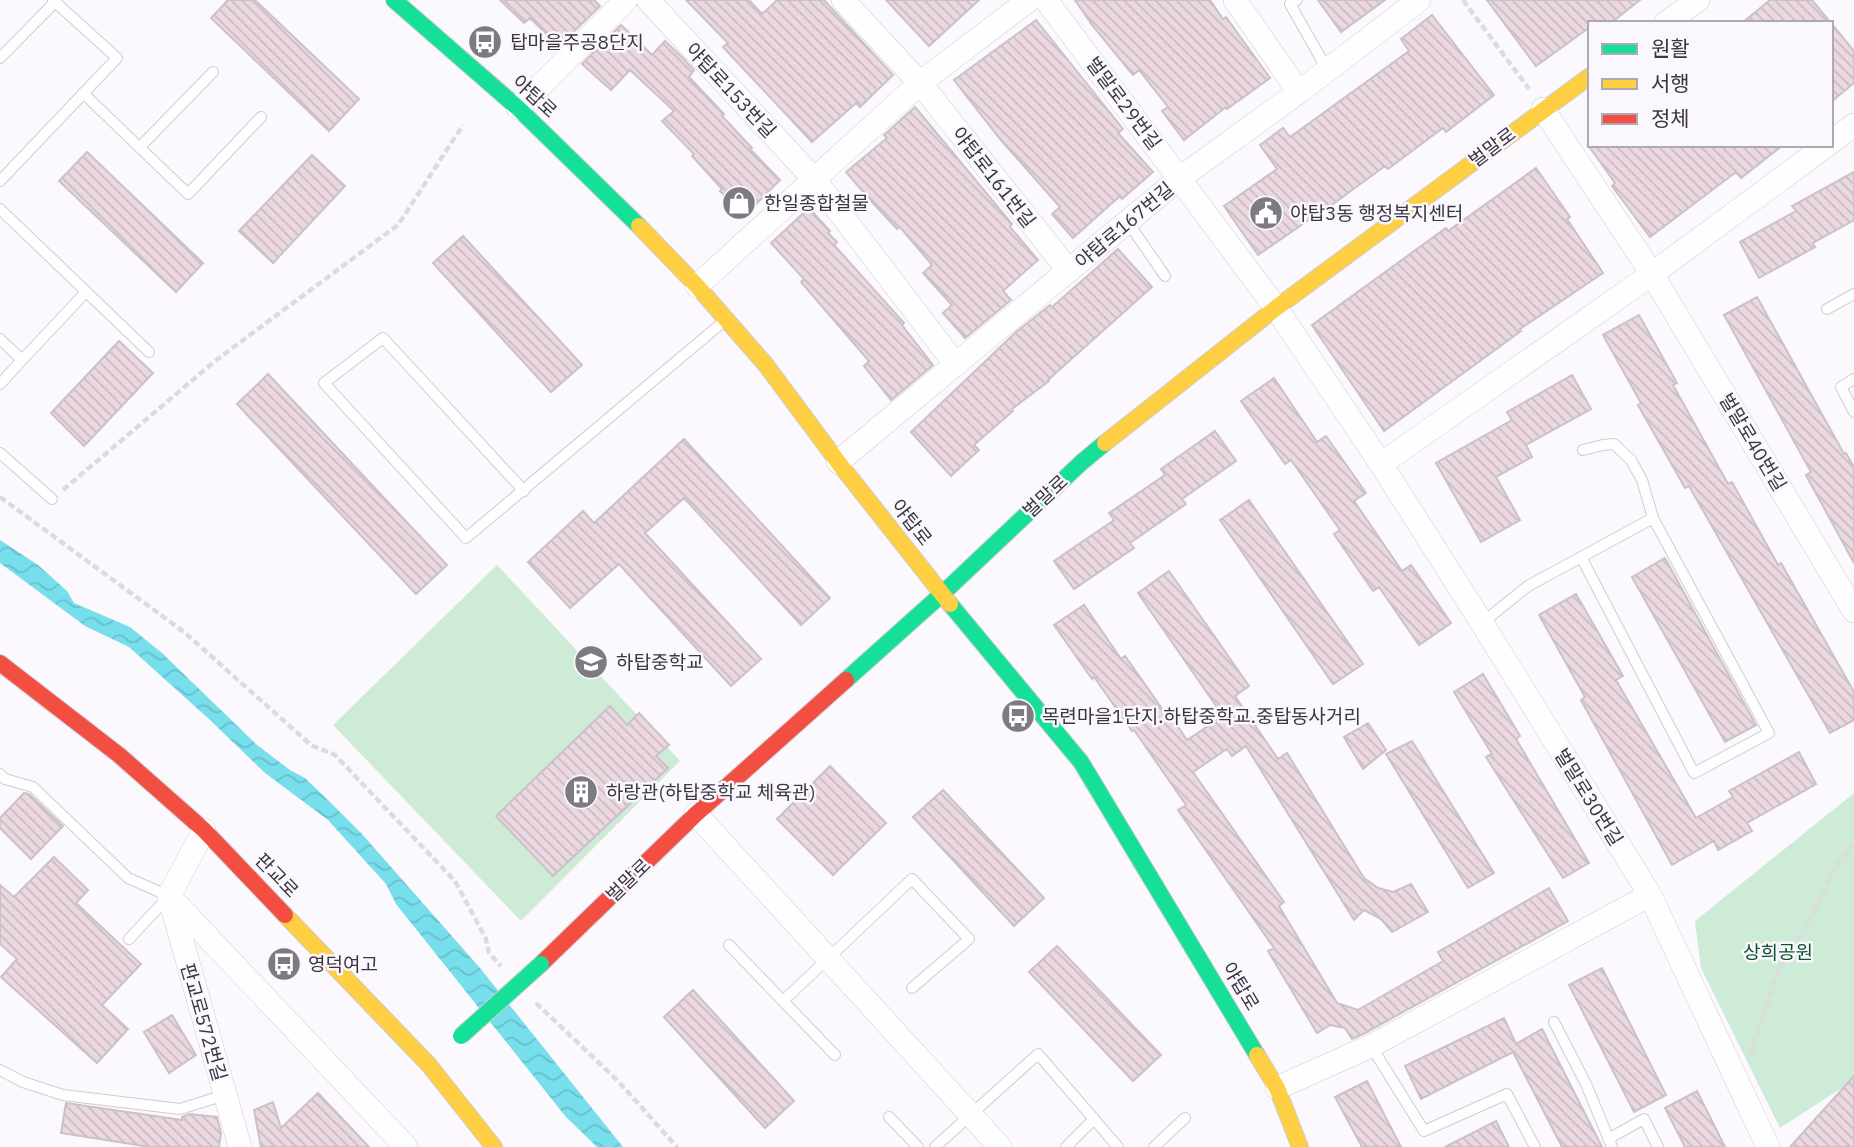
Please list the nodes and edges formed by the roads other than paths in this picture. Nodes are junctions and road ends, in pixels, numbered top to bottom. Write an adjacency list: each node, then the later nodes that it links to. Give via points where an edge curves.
1 (626, 0): 20 (street)
2 (648, 0): 28 (street, 야탑로153번길)
3 (843, 0): 17 (street)
4 (1029, 0): 17 (street)
5 (1046, 0): 27 (street, 벌말로29번길)
6 (1236, 0): 18 (street)
7 (1297, 0): 14 (lane, via 1290,4)
8 (1419, 0): 14 (street, 야탑로167번길)
9 (1698, 0): 12 (street)
10 (54, 1): 13 (lane); 19 (lane, via 117,58)
11 (399, 1): 20 (street, 야탑로)
12 (1669, 21)
13 (0, 58)
14 (1328, 71): 18 (street, 야탑로167번길)
15 (213, 72): 25 (lane)
16 (1588, 77): 21 (street, 벌말로)
17 (920, 83): 28 (street); 32 (street, 야탑로161번길)
18 (1299, 92): 27 (street, 야탑로167번길)
19 (83, 93): 25 (lane); 29 (lane)
20 (518, 108): 35 (street, 야탑로, via 610,195)
21 (1543, 109): 33 (street, 벌말로40번길); 38 (street, 벌말로)
22 (261, 117): 25 (lane, via 188,194)
23 (1854, 125): 24 (street)
24 (1833, 141)
25 (140, 147)
26 (1823, 147): 33 (street)
27 (1180, 178): 31 (street, 야탑로167번길); 38 (street, 벌말로29번길)
28 (814, 179): 35 (street); 44 (street)
29 (0, 181)
30 (0, 209): 36 (lane)
31 (1127, 221): 32 (street, 야탑로167번길); 34 (lane)
32 (1069, 271): 44 (street, 야탑로167번길)
33 (1652, 274): 51 (street); 57 (street, 벌말로40번길)
34 (1165, 276)
35 (696, 286): 40 (street, 야탑로)
36 (86, 292): 42 (lane); 43 (lane)
37 (1854, 294): 39 (lane)
38 (1276, 308): 51 (street, 벌말로30번길); 56 (street, 벌말로, via 1082,462)
39 (1827, 309)
40 (725, 320): 50 (street, 야탑로, via 766,365); 52 (lane)
41 (0, 339): 43 (lane)
42 (149, 352)
43 (22, 360): 46 (lane)
44 (956, 365): 50 (street, 야탑로167번길)
45 (1854, 379): 47 (lane, via 1841,387)
46 (0, 384)
47 (1854, 412)
48 (1583, 450): 54 (lane, via 1614,444 1632,460)
49 (0, 453): 53 (lane)
50 (838, 462): 56 (street, 야탑로)
51 (1381, 464): 58 (street, 벌말로30번길)
52 (524, 491): 52 (lane, via 466,538 324,383 383,338)
53 (52, 499)
54 (1653, 517): 55 (lane); 55 (lane, via 1769,733 1694,774)
55 (1581, 557): 58 (lane, via 1528,586)
56 (942, 594): 61 (street, 벌말로); 75 (street, 야탑로, via 1081,762)
57 (1854, 611)
58 (1482, 623): 63 (street, 벌말로30번길)
59 (0, 663): 62 (street, 판교로, via 119,755)
60 (2, 780): 64 (lane, via 33,787 128,878)
61 (696, 814): 67 (street); 73 (street, 벌말로, bridge)
62 (204, 830): 64 (street); 73 (street, 판교로)
63 (1650, 895): 71 (street); 94 (street, 벌말로30번길)
64 (169, 896): 65 (lane); 76 (street, 판교로572번길); 83 (street)
65 (129, 939)
66 (729, 945): 69 (lane)
67 (827, 958): 68 (lane, via 912,878 968,939); 69 (lane); 77 (street)
68 (912, 988)
69 (783, 1001): 72 (lane)
70 (1555, 1022): 81 (lane)
71 (1371, 1046): 75 (street); 92 (lane, via 1424,1131 1507,1094)
72 (835, 1055)
73 (429, 1065): 84 (street, 판교로)
74 (0, 1070): 76 (lane, via 23,1083 63,1095 180,1109)
75 (1276, 1088): 91 (street, 야탑로)
76 (225, 1094): 82 (street, 판교로572번길)
77 (969, 1114): 80 (lane, via 1038,1054); 86 (lane); 87 (street)
78 (889, 1117): 85 (lane)
79 (1185, 1118): 90 (lane)
80 (1094, 1119): 88 (lane); 89 (lane)
81 (1610, 1143): 93 (lane, via 1644,1119)
82 (240, 1147)
83 (406, 1147)
84 (494, 1147)
85 (918, 1147)
86 (935, 1147)
87 (1000, 1147)
88 (1066, 1147)
89 (1118, 1147)
90 (1154, 1147)
91 (1300, 1147)
92 (1535, 1147)
93 (1658, 1147)
94 (1768, 1147)

